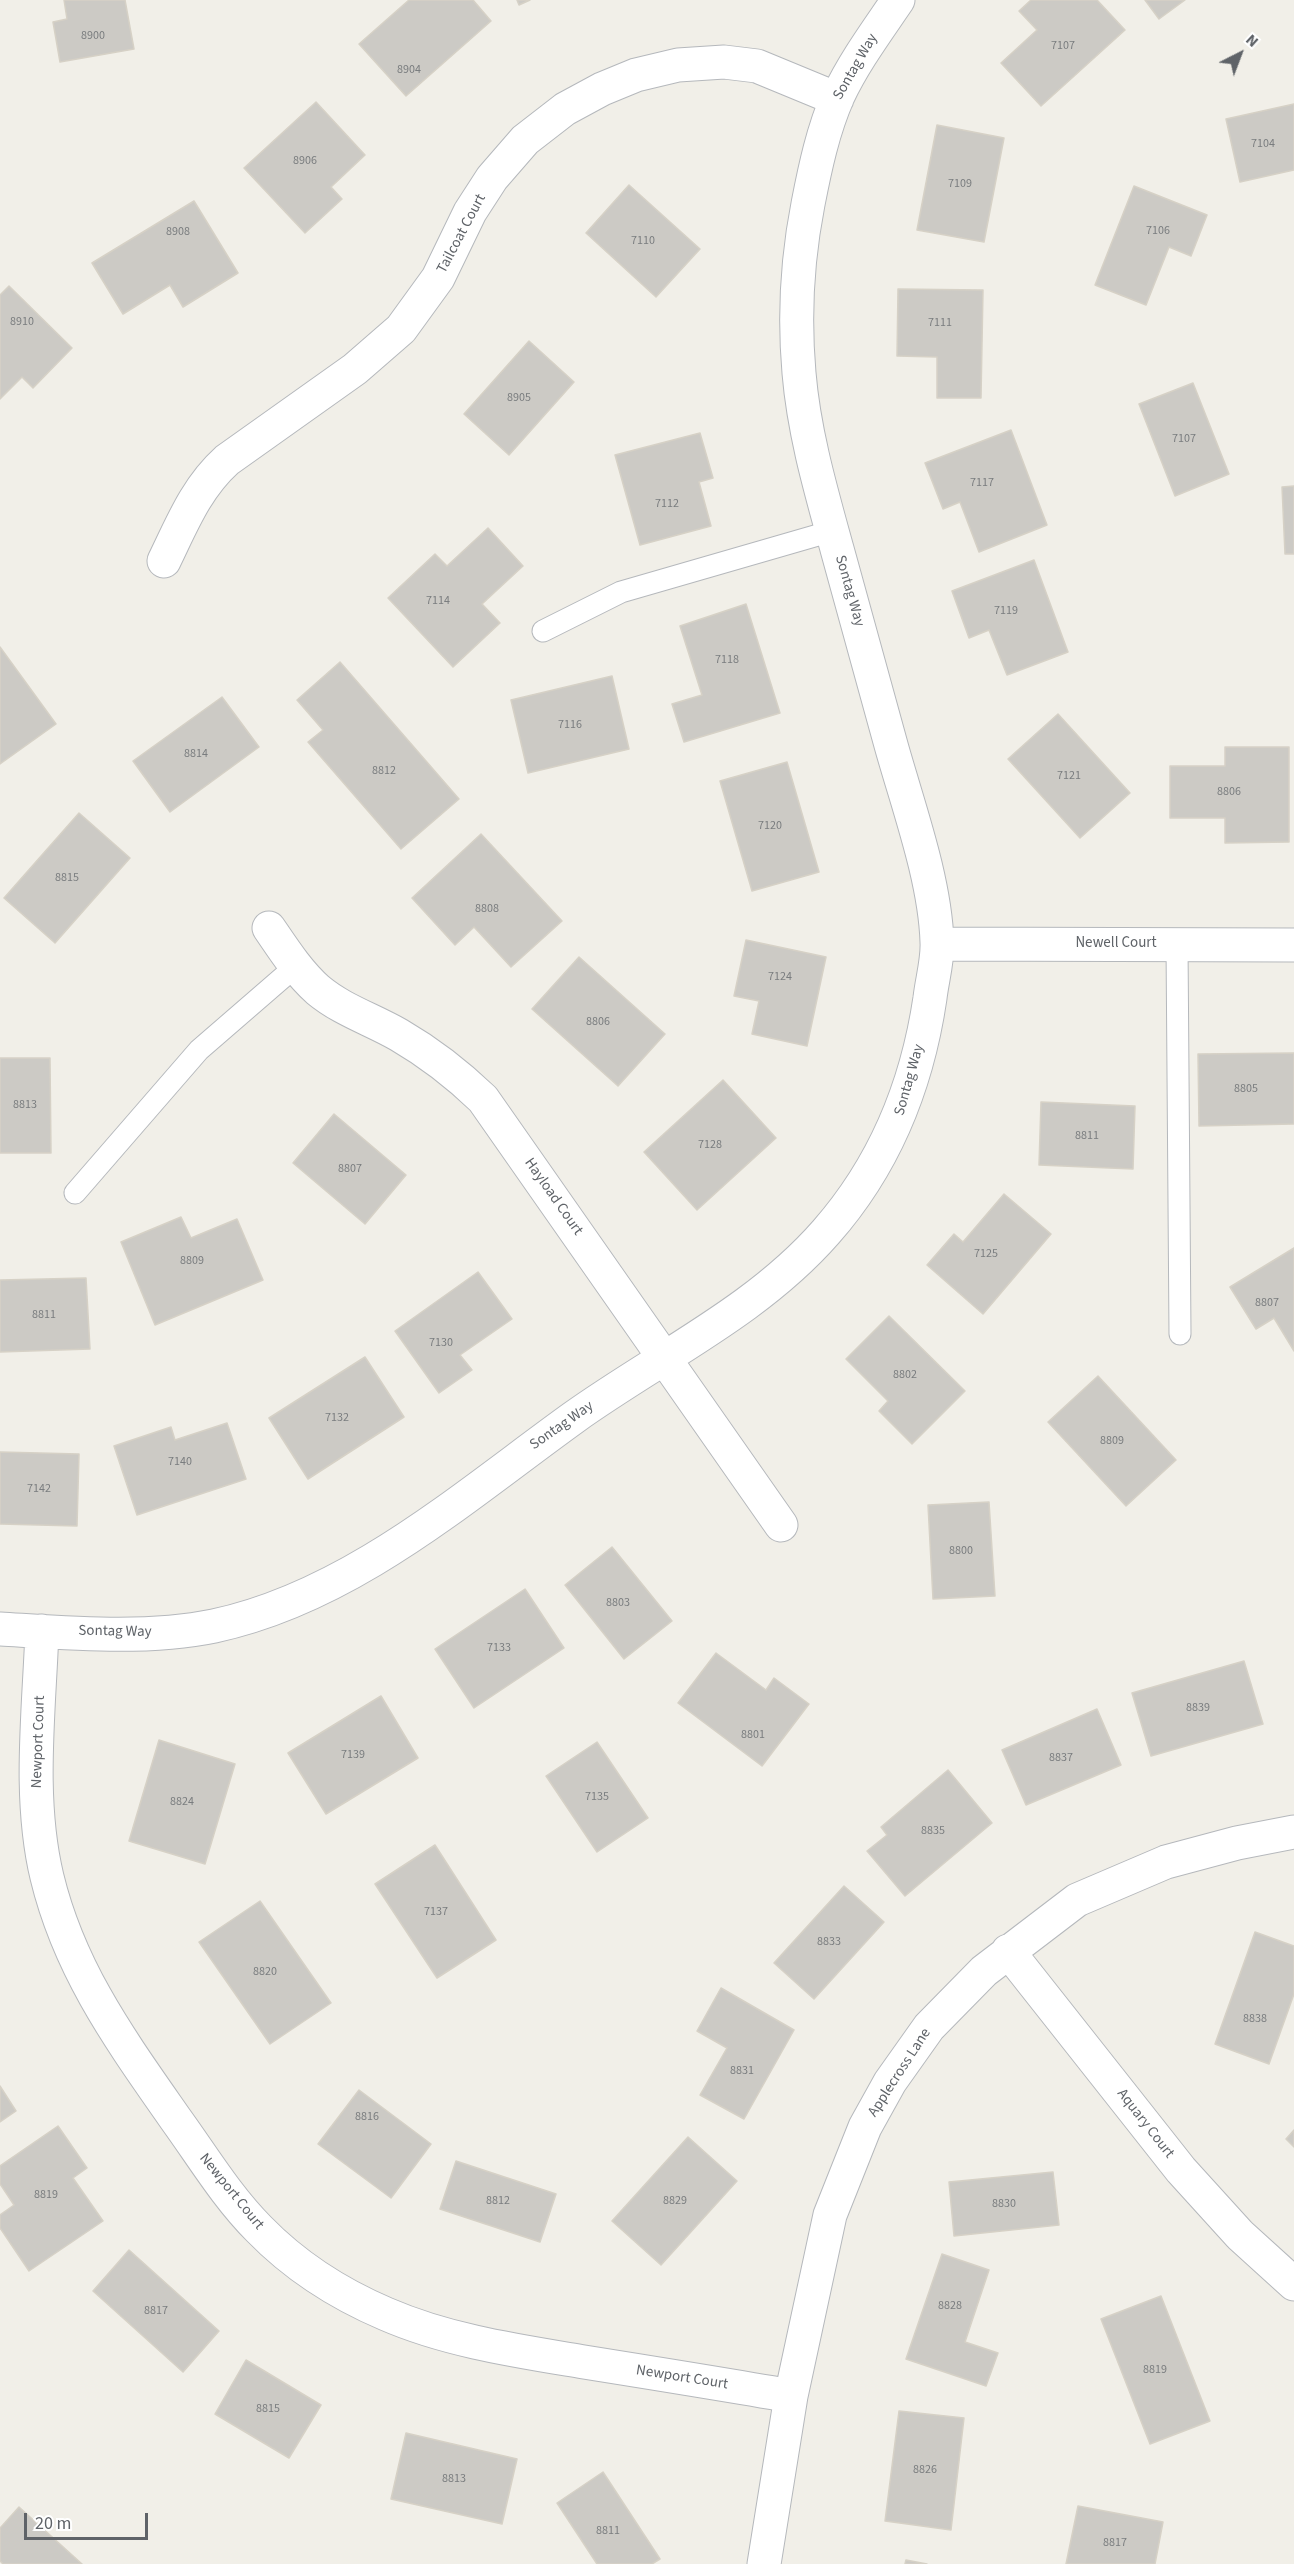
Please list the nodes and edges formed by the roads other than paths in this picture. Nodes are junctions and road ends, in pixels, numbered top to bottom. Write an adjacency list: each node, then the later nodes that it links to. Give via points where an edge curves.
1 (898, 0): 2 (street, Sontag Way)
2 (837, 99): 3 (street, Sontag Way, via 815,164 796,304 799,377 814,466); 4 (street, Tailcoat Court, via 757,66 724,62 678,65 636,75 565,109 525,140 492,178 470,212 438,278 401,329 355,369 211,475 199,489)
3 (832, 531): 5 (lane, via 621,592); 7 (street, Sontag Way, via 926,870)
4 (164, 561)
5 (543, 631)
6 (269, 928): 10 (street, Hayload Court)
7 (938, 944): 8 (street, Newell Court); 13 (street, Sontag Way, via 912,1083 894,1131 866,1180 826,1232 779,1278 743,1307)
8 (1177, 944): 9 (street, Newell Court); 12 (lane)
9 (1294, 945)
10 (296, 966): 11 (lane, via 199,1050); 13 (street, Hayload Court, via 345,1009 428,1053 483,1099)
11 (75, 1194)
12 (1180, 1334)
13 (665, 1358): 14 (street, Hayload Court); 16 (street, Sontag Way, via 582,1411 409,1536 304,1596 214,1626 165,1633)
14 (781, 1524)
15 (0, 1629): 16 (street, Sontag Way)
16 (42, 1631): 20 (street, Newport Court, via 37,1810 46,1874 62,1930 112,2027 225,2189 259,2229 303,2268 340,2292 428,2330 517,2351)
17 (1294, 1832): 18 (street, Applecross Lane, via 1237,1842 1166,1862 1077,1900)
18 (1008, 1951): 19 (street, Aquary Court, via 1181,2170 1240,2235); 20 (street, Applecross Lane, via 929,2027 890,2082 865,2127 830,2215)
19 (1294, 2284)
20 (791, 2396): 21 (street, Applecross Lane)
21 (764, 2564)

